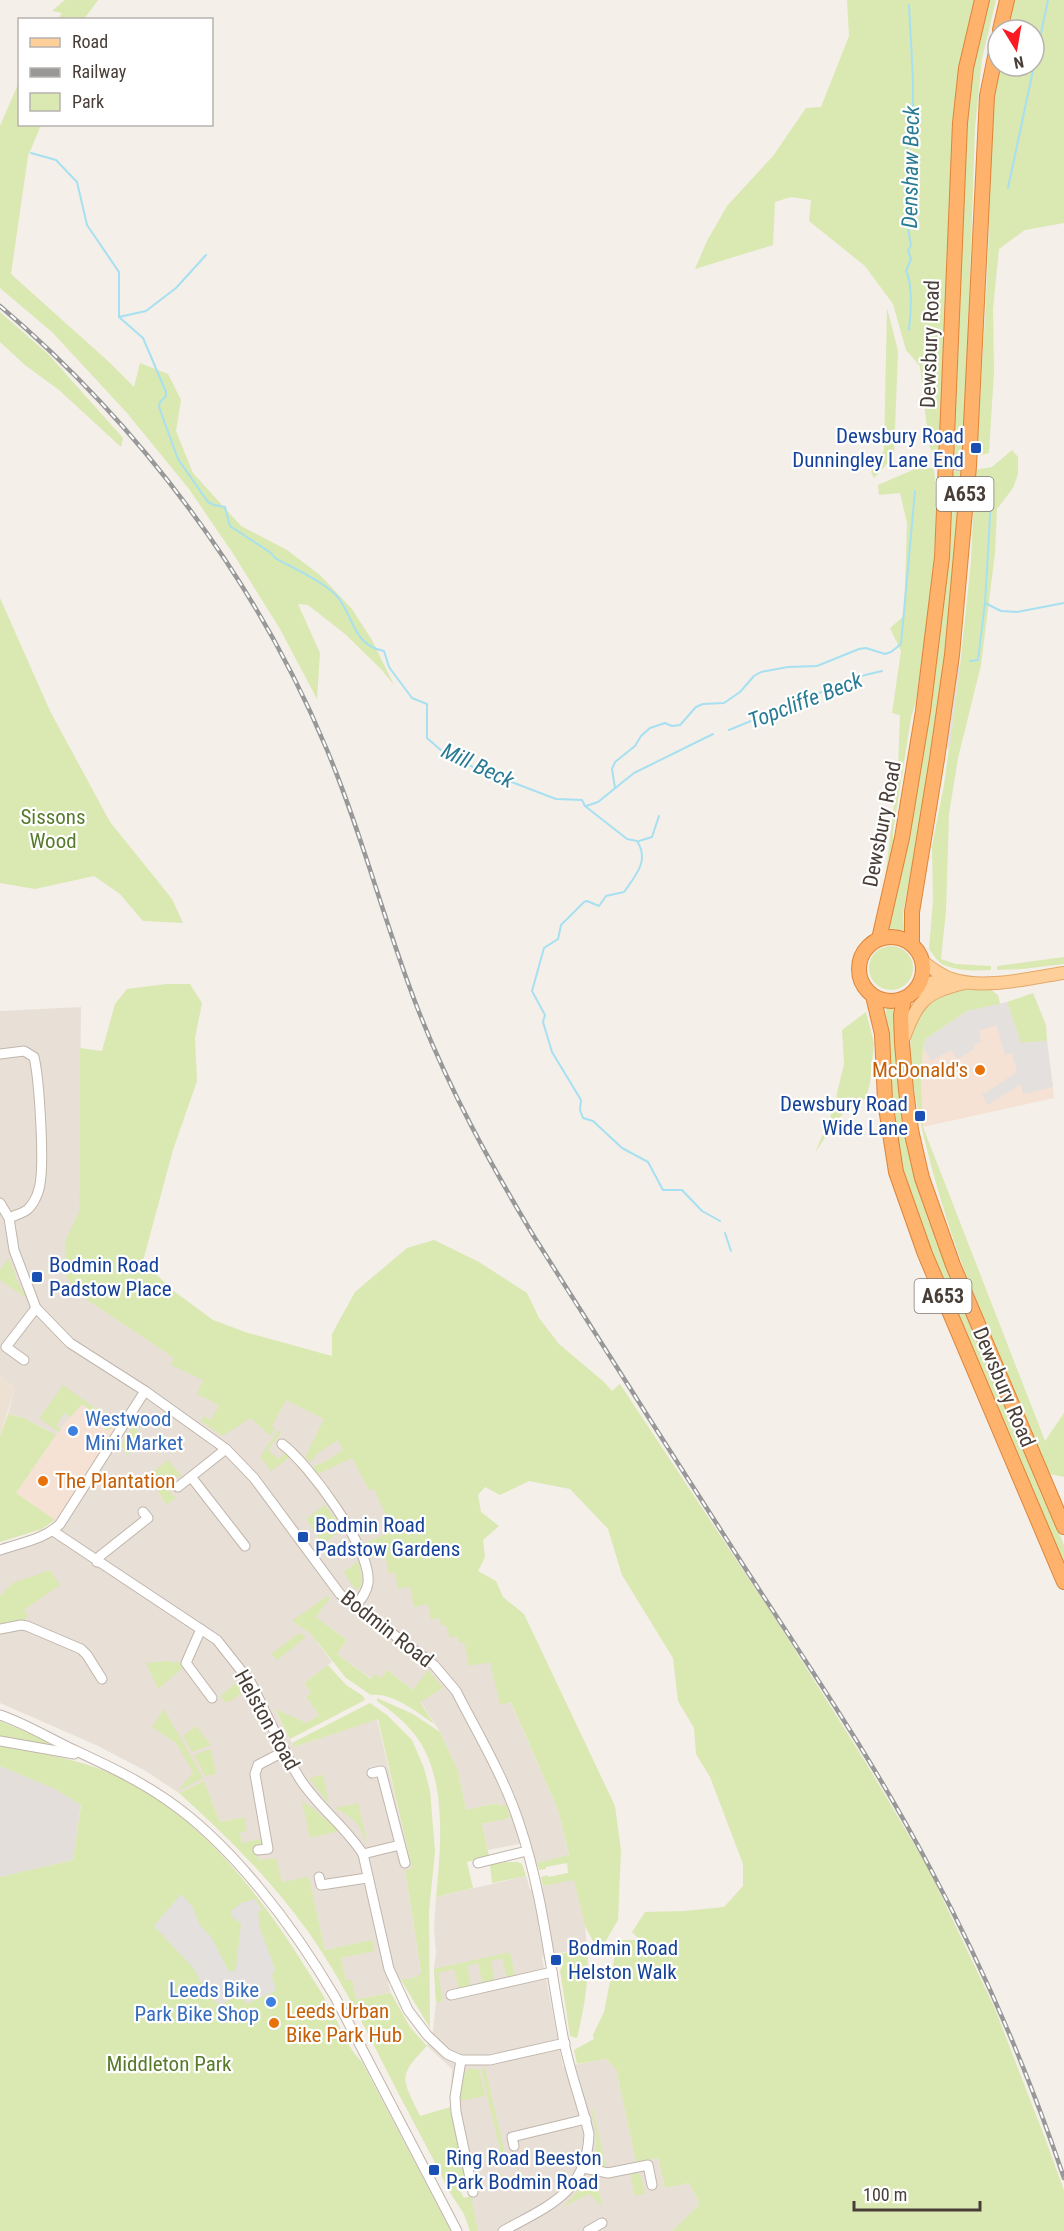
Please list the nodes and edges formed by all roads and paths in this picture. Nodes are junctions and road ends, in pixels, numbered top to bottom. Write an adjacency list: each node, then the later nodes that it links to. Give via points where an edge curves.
1 (982, 0): 5 (highway, Dewsbury Road / A653, via 966,68 960,123)
2 (1007, 0): 3 (highway)
3 (1003, 18)
4 (991, 78): 6 (highway, Dewsbury Road / A653)
5 (947, 464): 6 (street); 7 (highway, Dewsbury Road / A653, via 942,557 923,711 902,838)
6 (969, 466): 8 (highway, Dewsbury Road / A653, via 952,655 912,912)
7 (879, 939): 8 (highway, via 896,937); 13 (highway, Dewsbury Road / A653, via 867,947 858,966 860,980)
8 (912, 944): 9 (highway, Dewsbury Road / A653)
9 (922, 962): 11 (main road); 14 (highway, Dewsbury Road / A653, via 922,979)
10 (1064, 973): 12 (main road)
11 (951, 979): 12 (main road); 14 (main road, via 930,983)
12 (969, 982): 15 (main road, via 936,991 923,1001 915,1010)
13 (873, 996): 14 (highway, via 893,1001); 32 (highway, Dewsbury Road / A653, via 882,1034 885,1101 896,1172 925,1254)
14 (907, 996): 15 (highway, Dewsbury Road / A653)
15 (902, 1043): 27 (highway, Dewsbury Road / A653, via 911,1130 922,1178 953,1265)
16 (0, 1054): 18 (street, via 24,1051 34,1057 40,1123 39,1191 28,1209)
17 (0, 1203): 18 (street, Bodmin Road)
18 (9, 1218): 19 (street, Bodmin Road, via 14,1250)
19 (36, 1308): 20 (street, via 6,1347); 21 (street, Bodmin Road, via 70,1343)
20 (24, 1360)
21 (145, 1391): 23 (street, Bodmin Road); 28 (street)
22 (282, 1444): 33 (street, via 306,1468 356,1538 368,1582)
23 (226, 1449): 24 (street); 33 (street, Bodmin Road, via 254,1479 339,1594)
24 (192, 1478): 25 (street); 29 (street)
25 (178, 1487)
26 (143, 1512): 31 (street, via 148,1518)
27 (1064, 1527)
28 (53, 1531): 30 (street); 31 (street, Helston Road)
29 (245, 1546)
30 (0, 1550)
31 (97, 1562): 35 (street, Helston Road)
32 (1064, 1582)
33 (355, 1606): 45 (street, Bodmin Road, via 434,1665 456,1691 506,1791)
34 (0, 1629): 36 (street, via 27,1626 81,1649)
35 (201, 1629): 37 (street, via 186,1663); 40 (street, Helston Road, via 228,1652 250,1683)
36 (102, 1679)
37 (212, 1698)
38 (0, 1715): 41 (street)
39 (0, 1741): 41 (street)
40 (285, 1751): 44 (street, via 258,1765 255,1774 268,1849); 46 (street, Helston Road, via 321,1808 353,1838)
41 (87, 1756): 62 (street, via 124,1773 196,1822 291,1928 335,1998)
42 (372, 1773): 43 (street, via 381,1771)
43 (400, 1845): 46 (street); 47 (street)
44 (258, 1850)
45 (527, 1851): 48 (street); 51 (street, Bodmin Road)
46 (363, 1854): 50 (street, Helston Road)
47 (405, 1863)
48 (478, 1863)
49 (319, 1877): 50 (street, via 321,1885)
50 (367, 1878): 54 (street, Helston Road, via 389,1969 401,1997 427,2035 447,2054)
51 (552, 1972): 52 (street); 53 (street, Bodmin Road)
52 (451, 1995)
53 (565, 2043): 54 (street, via 490,2060); 55 (street, Bodmin Road)
54 (461, 2060): 59 (street, via 456,2112)
55 (586, 2119): 56 (street, via 512,2137); 57 (street, Bodmin Road, via 589,2134)
56 (514, 2146)
57 (584, 2168): 58 (street, via 608,2173 648,2165); 60 (street, Bodmin Road, via 561,2198)
58 (652, 2185)
59 (473, 2192)
60 (520, 2221): 63 (street, Bodmin Road); 64 (street)
61 (602, 2223): 65 (street)
62 (457, 2231)
63 (503, 2231)
64 (526, 2231)
65 (588, 2231)

